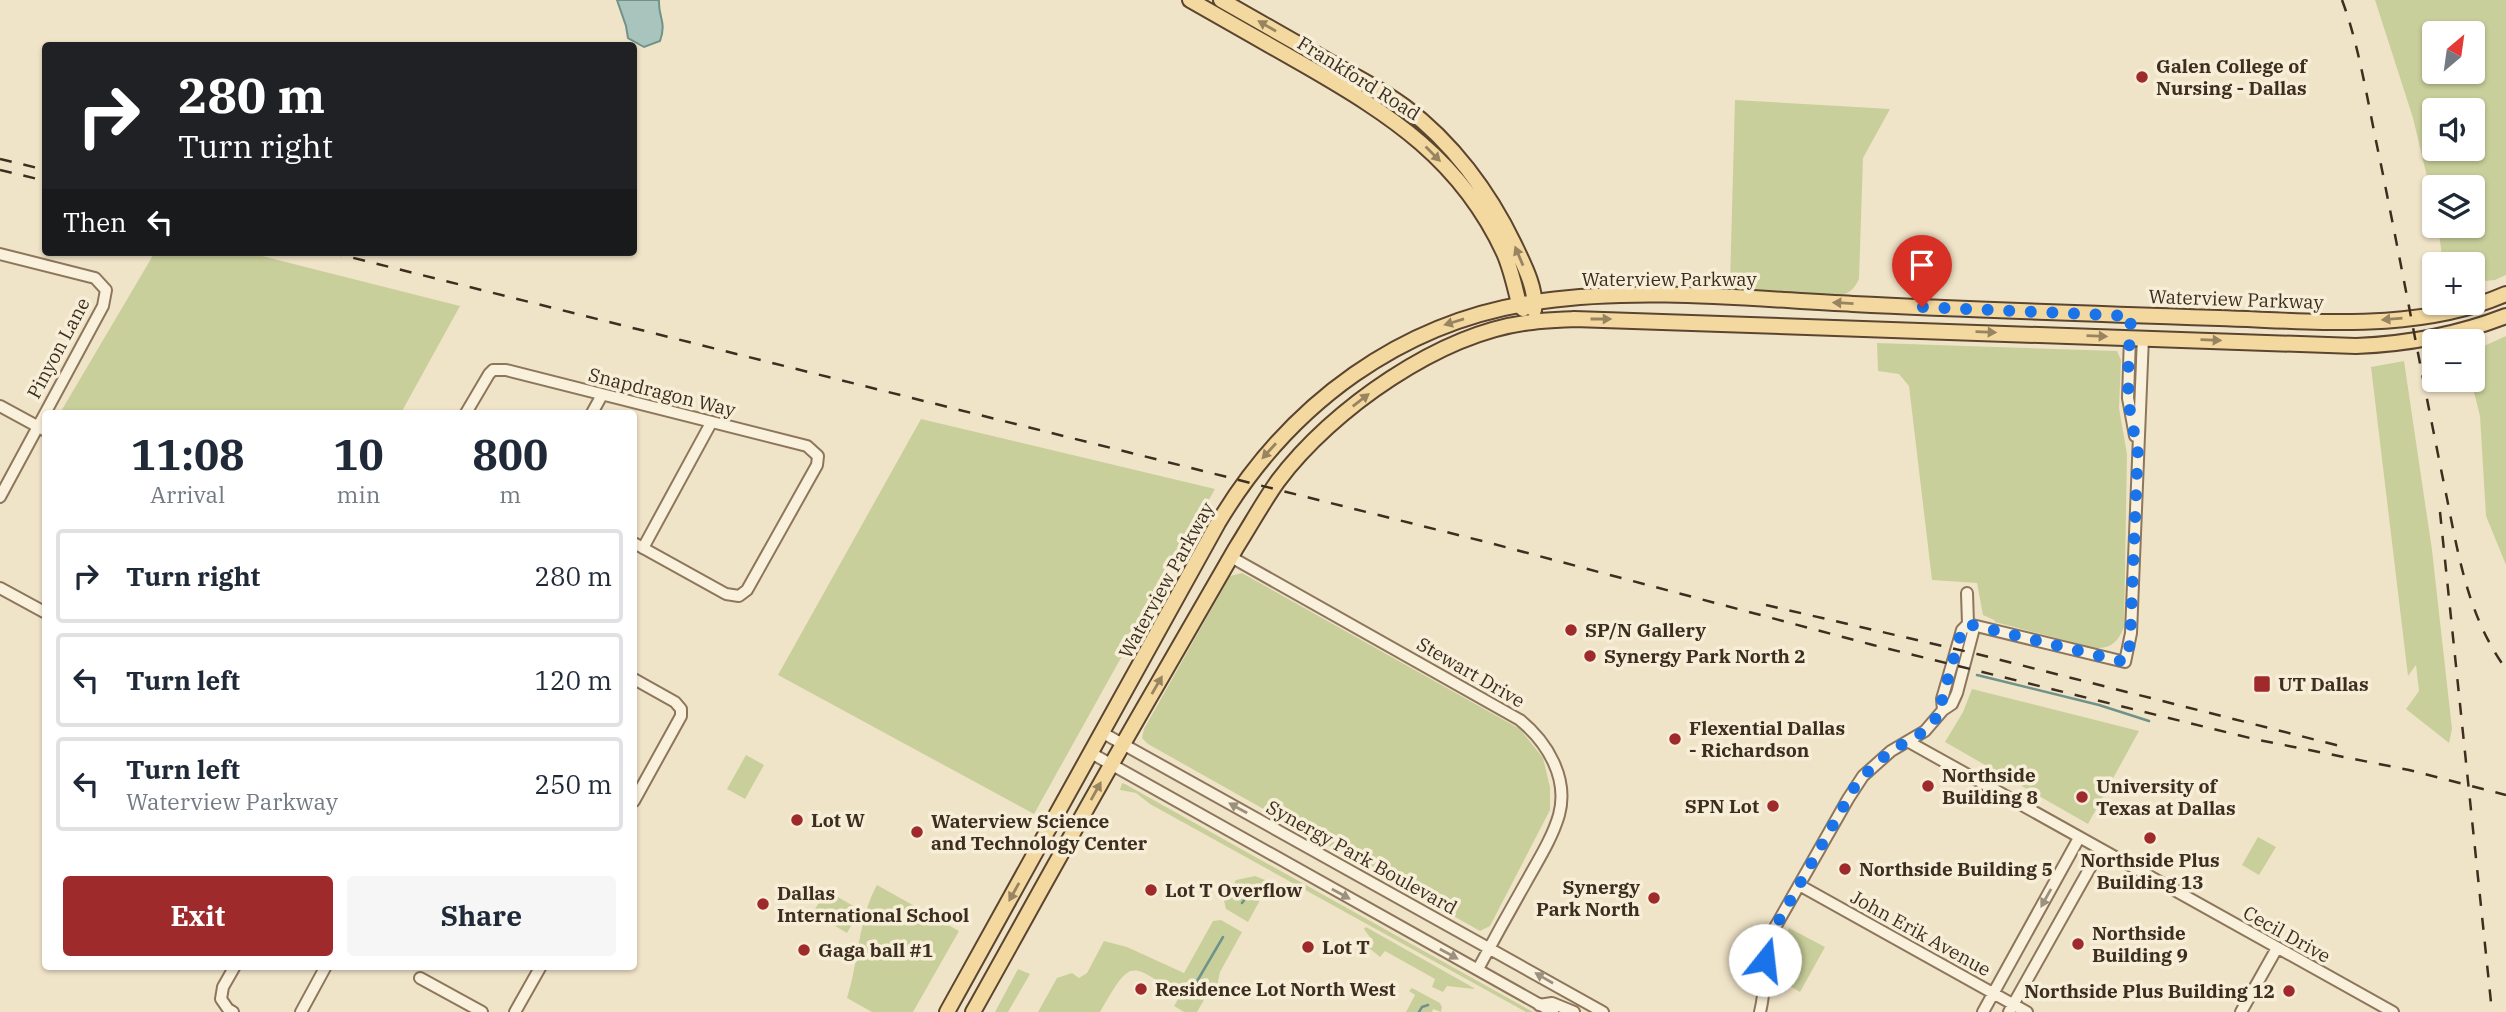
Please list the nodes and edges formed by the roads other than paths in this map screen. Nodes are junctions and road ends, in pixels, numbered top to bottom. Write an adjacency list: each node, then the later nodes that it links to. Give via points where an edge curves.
1 (1190, 0): 6 (main road, Frankford Road, one-way to 6, via 1365,100 1416,137 1459,182 1490,225)
2 (1221, 0): 5 (main road, Frankford Road, one-way to 2, via 1495,208 1457,156 1424,123 1389,96)
3 (0, 254): 17 (street, Pinyon Lane, via 96,278 106,290 103,306)
4 (2506, 293): 8 (main road, Waterview Parkway, one-way to 8, via 2423,316 2362,322)
5 (1535, 302): 6 (main road, Waterview Parkway); 7 (main road, Waterview Parkway, one-way to 5, via 1626,295); 10 (main road, Frankford Road)
6 (1519, 304): 10 (main road, Frankford Road); 13 (main road, Waterview Parkway, one-way to 13, via 1433,330)
7 (1870, 304): 8 (main road, Waterview Parkway); 11 (main road)
8 (2138, 316): 12 (main road)
9 (2506, 316): 12 (main road, one-way to 9, via 2379,345 2451,335)
10 (1533, 321): 11 (main road, one-way to 11); 14 (main road, via 1477,336)
11 (1868, 328): 12 (main road, one-way to 12)
12 (2136, 337): 28 (street, via 2138,445 2131,634 2125,662)
13 (1371, 363): 14 (main road); 30 (main road, Waterview Parkway, one-way to 30, via 1305,414 1245,481)
14 (1385, 382): 24 (main road, one-way to 14, via 1292,464 1329,426)
15 (602, 395): 18 (street, Snapdragon Way, via 493,370); 19 (street); 20 (street, Snapdragon Way)
16 (0, 406): 21 (street)
17 (50, 410)
18 (468, 410)
19 (594, 410)
20 (711, 423): 23 (street); 23 (street, Snapdragon Way, via 807,446 818,456 747,590 739,596 726,594)
21 (41, 428): 22 (street, Pinyon Lane)
22 (0, 497)
23 (638, 545)
24 (1231, 558): 32 (main road, one-way to 24); 41 (street, Stewart Drive, via 1520,720 1545,746 1559,781 1559,815)
25 (0, 588): 27 (street)
26 (1967, 593): 28 (street)
27 (42, 611)
28 (1968, 624): 31 (street, via 1962,630 1942,699 1943,710)
29 (637, 681): 35 (street, via 675,702 681,716)
30 (1103, 733): 32 (street, Synergy Park Boulevard); 33 (main road, Waterview Parkway)
31 (1909, 742): 37 (street, Cecil Drive); 40 (street, via 1863,776)
32 (1123, 744): 34 (main road); 41 (street, Synergy Park Boulevard, one-way to 32)
33 (1091, 753): 34 (street); 36 (main road, Waterview Parkway)
34 (1111, 765): 38 (main road, one-way to 34); 46 (street, one-way to 46)
35 (637, 797)
36 (1047, 832): 38 (main road); 55 (main road, Waterview Parkway, one-way to 55)
37 (2079, 838): 39 (street, Cecil Drive); 48 (street, one-way to 48)
38 (1067, 844): 56 (main road)
39 (2100, 849): 42 (street, Cecil Drive); 50 (street)
40 (1799, 885): 48 (street, John Erik Avenue); 60 (street, via 1767,946)
41 (1490, 948): 46 (street, Stewart Drive); 59 (street, Synergy Park Boulevard, one-way to 41)
42 (2277, 948): 63 (street); 64 (street, Cecil Drive)
43 (233, 970): 51 (street, via 221,999)
44 (324, 970): 52 (street)
45 (539, 970): 54 (street)
46 (1478, 970): 49 (street)
47 (420, 978): 53 (street)
48 (1993, 993): 50 (street, John Erik Avenue); 61 (street)
49 (1539, 1005): 57 (street); 58 (street, via 1552,1003)
50 (2011, 1008): 62 (street, John Erik Avenue)
51 (233, 1012)
52 (301, 1012)
53 (482, 1012)
54 (515, 1012)
55 (947, 1012)
56 (973, 1012)
57 (1553, 1012)
58 (1574, 1012)
59 (1604, 1012)
60 (1760, 1012)
61 (1983, 1012)
62 (2027, 1012)
63 (2241, 1012)
64 (2393, 1012)

